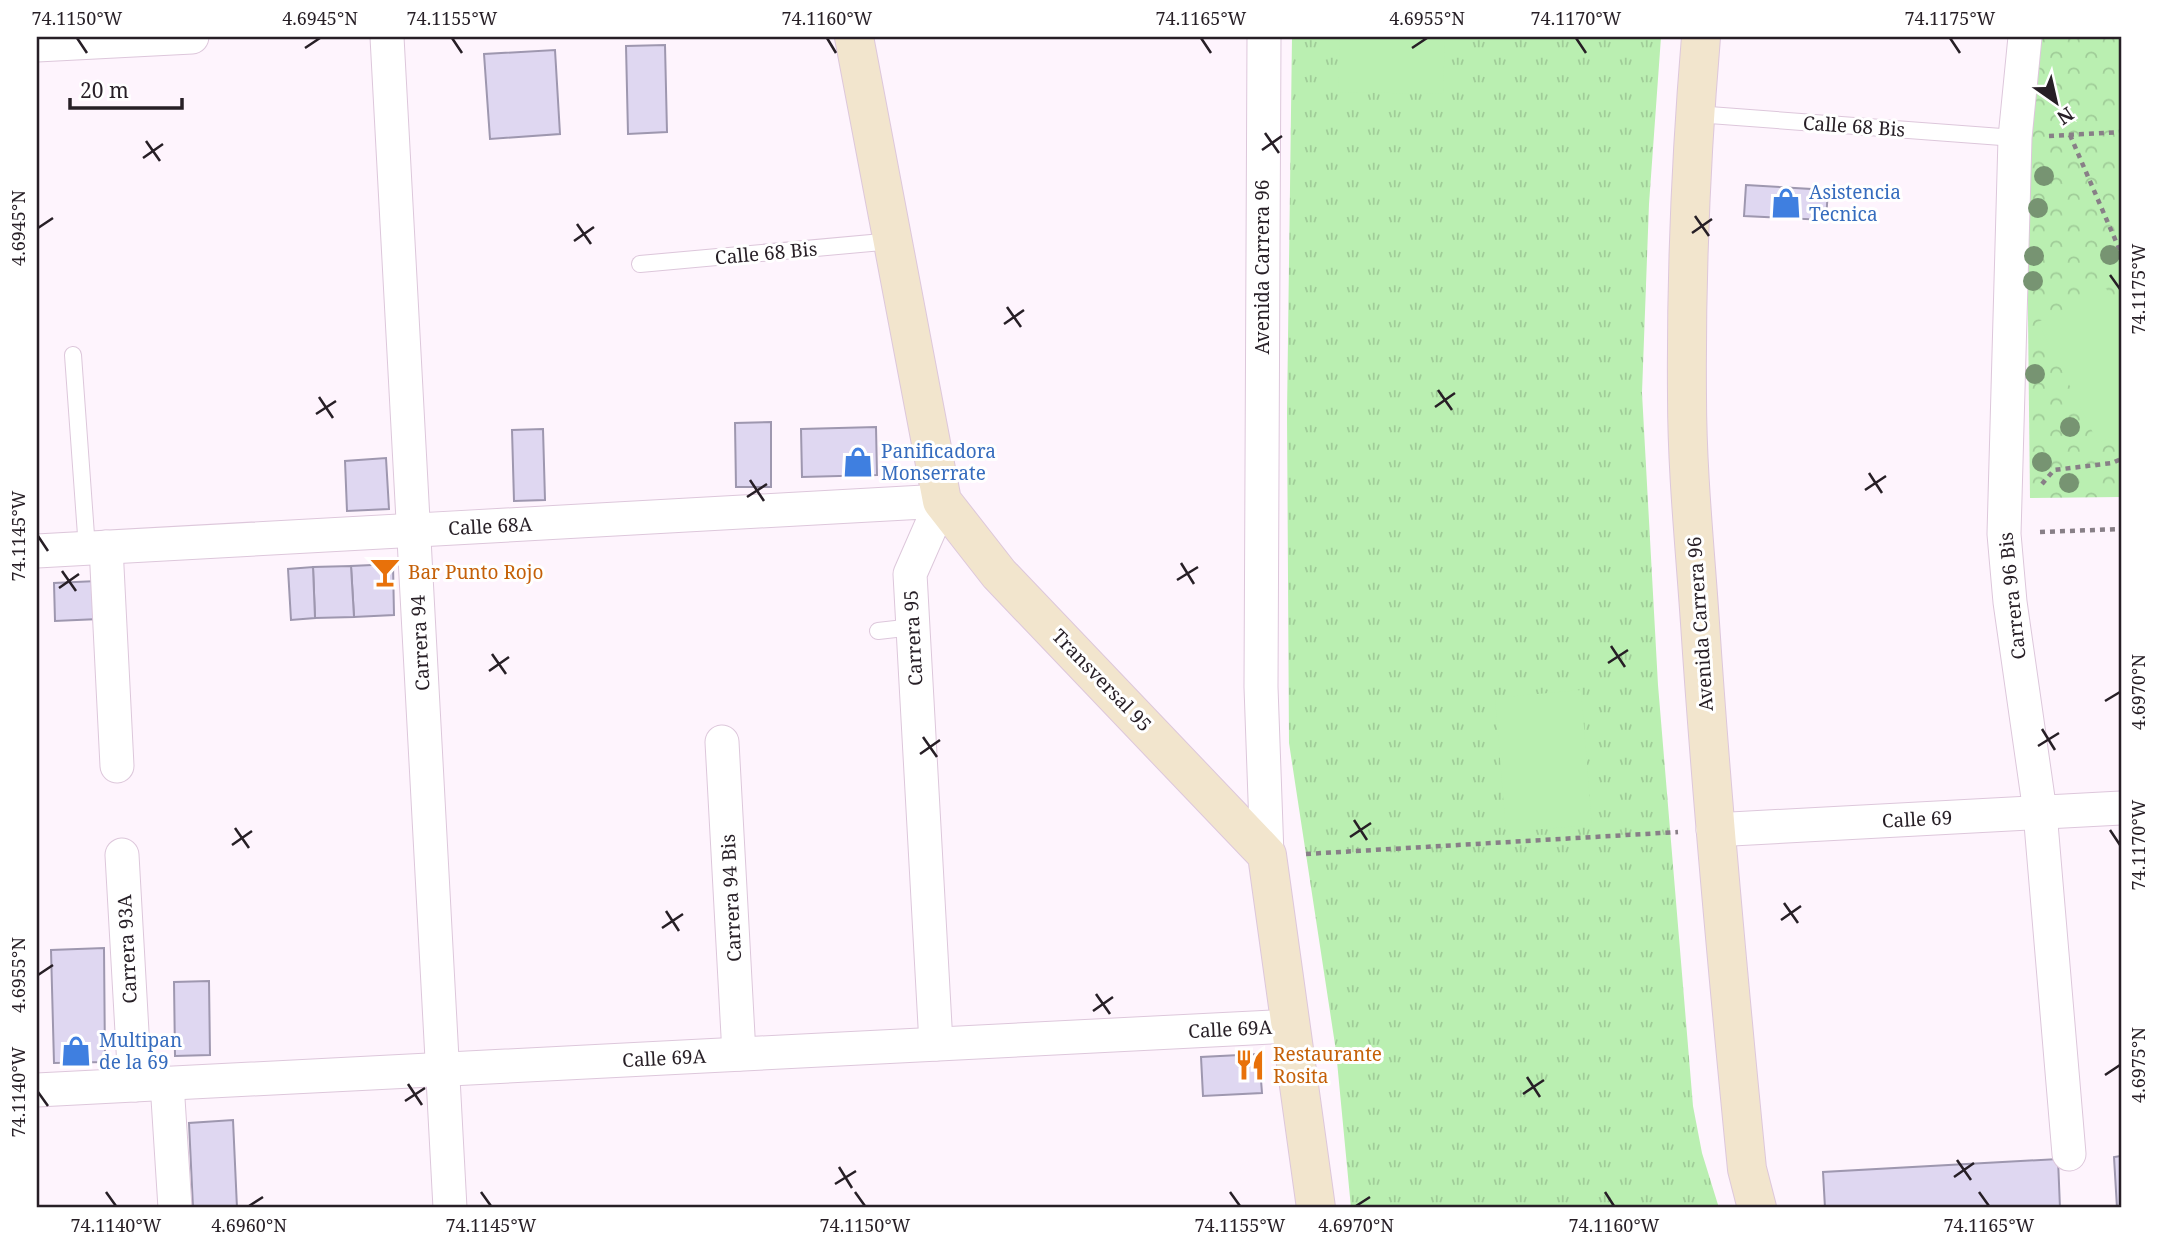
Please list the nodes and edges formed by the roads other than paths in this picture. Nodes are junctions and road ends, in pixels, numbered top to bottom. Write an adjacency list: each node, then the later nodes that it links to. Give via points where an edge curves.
1 (192, 37): 7 (street)
2 (387, 37): 14 (street, Carrera 94)
3 (854, 37): 10 (main road)
4 (1264, 37): 25 (street, Avenida Carrera 96, via 1261,551)
5 (1701, 37): 8 (main road, Avenida Carrera 96)
6 (2025, 37): 9 (street, Carrera 96 Bis)
7 (37, 45)
8 (1694, 114): 9 (lane, Calle 68 Bis); 23 (main road, Avenida Carrera 96, via 1687,397)
9 (2015, 138): 22 (street, Carrera 96 Bis, via 2004,534)
10 (893, 241): 11 (lane, Calle 68 Bis); 13 (main road)
11 (640, 264)
12 (72, 355): 15 (lane)
13 (942, 501): 14 (street, Calle 68A); 17 (street, Carrera 95, via 910,574); 25 (main road, Transversal 95, via 999,574)
14 (414, 531): 15 (street, Calle 68A); 29 (street, Carrera 94)
15 (97, 548): 16 (street, Calle 68A); 20 (street)
16 (37, 551)
17 (913, 627): 18 (lane); 27 (street, Carrera 95)
18 (878, 631)
19 (722, 742): 28 (street, Carrera 94 Bis)
20 (117, 766)
21 (2121, 807): 22 (street, Calle 69)
22 (2040, 812): 23 (street, Calle 69); 33 (street, Carrera 96 Bis)
23 (1713, 830): 37 (main road, Avenida Carrera 96, via 1747,1169)
24 (122, 855): 31 (street, Carrera 93A)
25 (1267, 855): 26 (main road, Avenida Carrera 96)
26 (1291, 1026): 27 (street, Calle 69A); 36 (main road, Avenida Carrera 96)
27 (936, 1044): 28 (street, Calle 69A)
28 (739, 1054): 29 (street, Calle 69A)
29 (443, 1069): 30 (street, Calle 69A); 35 (street, Carrera 94)
30 (167, 1083): 31 (street, Calle 69A); 34 (street)
31 (135, 1085): 32 (street, Calle 69A)
32 (37, 1090)
33 (2069, 1154)
34 (175, 1208)
35 (450, 1208)
36 (1316, 1208)
37 (1757, 1208)

